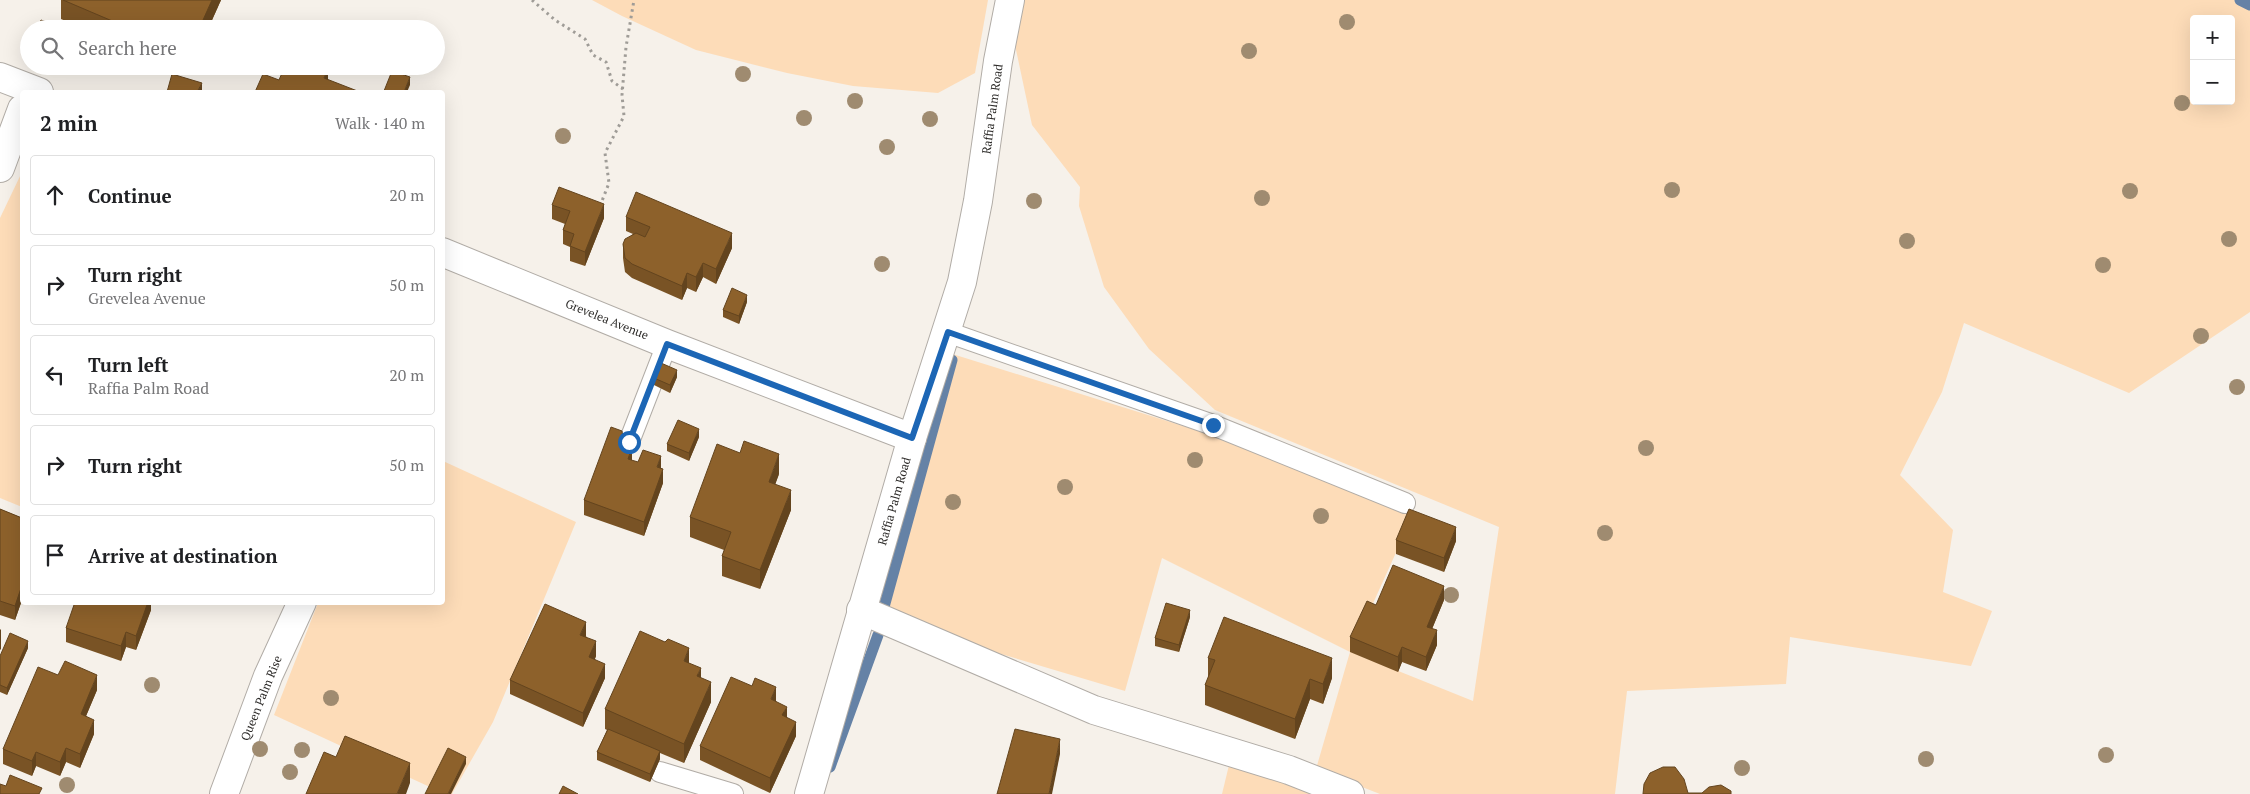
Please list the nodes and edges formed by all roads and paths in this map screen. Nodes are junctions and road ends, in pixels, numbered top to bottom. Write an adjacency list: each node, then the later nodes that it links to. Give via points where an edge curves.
1 (532, 0): 5 (path, via 585,40 593,55 606,62 612,81)
2 (634, 0): 5 (path)
3 (1010, 0): 11 (street, Raffia Palm Road, via 978,201)
4 (0, 78): 6 (street)
5 (623, 89): 9 (path, via 624,116 605,153 608,182)
6 (20, 90)
7 (20, 120): 8 (street)
8 (0, 168)
9 (599, 209)
10 (445, 253): 12 (street, Grevelea Avenue)
11 (948, 332): 13 (street, Raffia Palm Road); 15 (lane, via 1213,425)
12 (667, 344): 13 (street, Grevelea Avenue); 14 (lane)
13 (912, 438): 17 (street, Raffia Palm Road)
14 (629, 442)
15 (1405, 503)
16 (301, 605): 19 (street, Queen Palm Rise, via 268,676)
17 (862, 610): 21 (street, Raffia Palm Road); 22 (street, via 1094,710 1289,770)
18 (660, 772): 20 (lane)
19 (224, 794)
20 (733, 794)
21 (809, 794)
22 (1350, 794)

